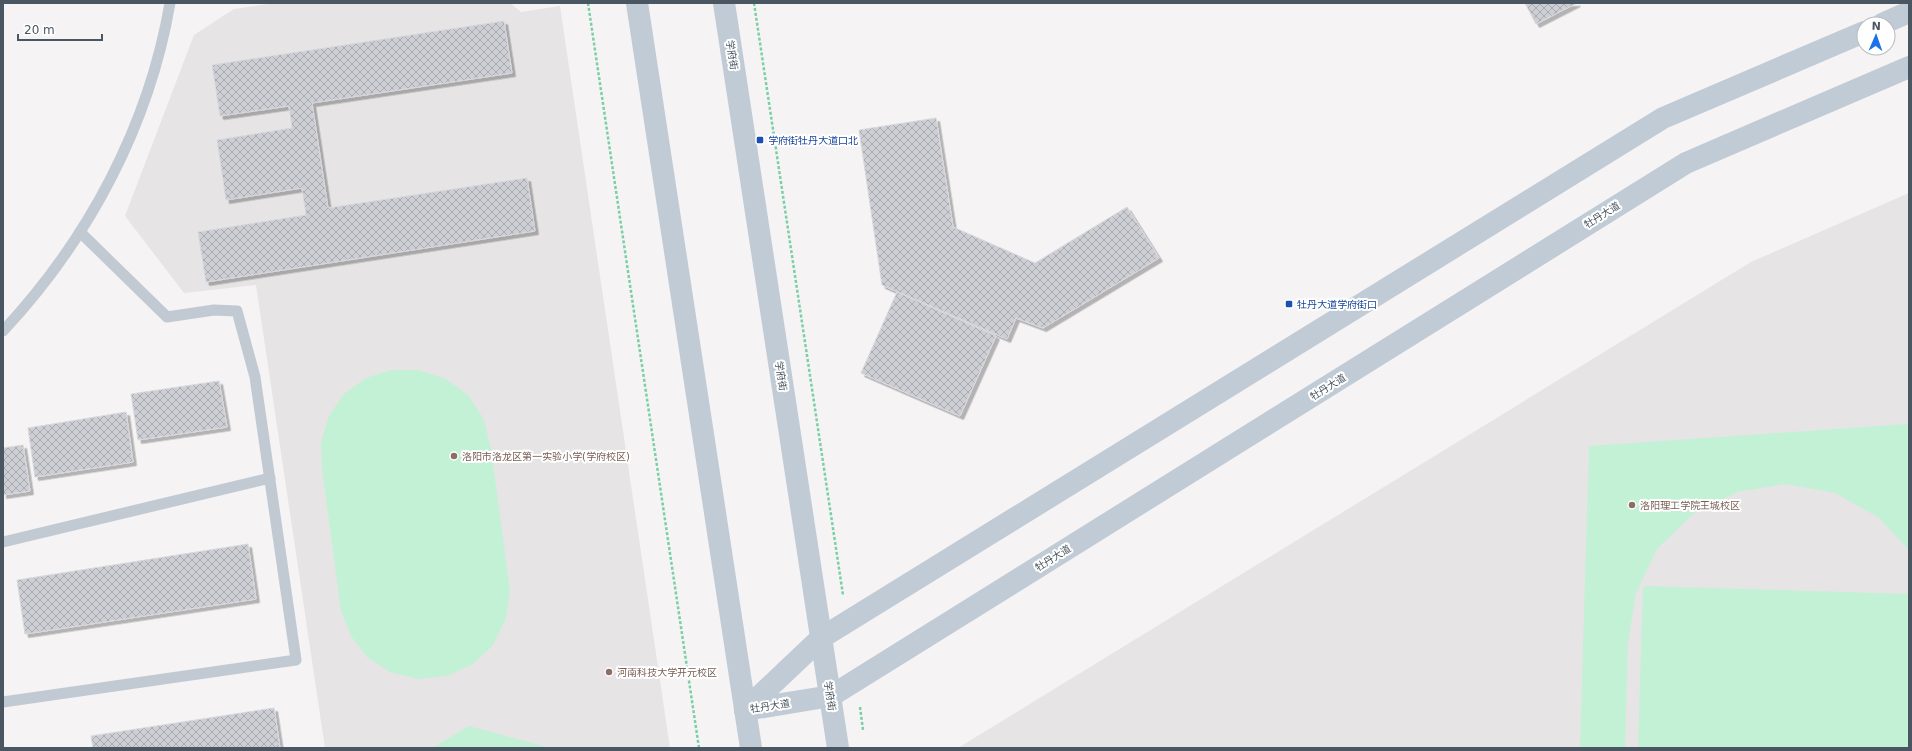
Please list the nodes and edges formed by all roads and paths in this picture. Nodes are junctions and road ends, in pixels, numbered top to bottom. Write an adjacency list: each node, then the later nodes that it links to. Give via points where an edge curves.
1 (170, 3): 10 (lane, via 154,71 136,123 114,174)
2 (588, 3): 21 (path)
3 (637, 3): 19 (main road)
4 (724, 3): 15 (main road, 学府街)
5 (754, 3): 14 (path)
6 (1909, 12): 7 (main road)
7 (1896, 18)
8 (1856, 35): 14 (main road, 牡丹大道, via 1663,118)
9 (1909, 67): 16 (main road, 牡丹大道, via 1686,163)
10 (80, 232): 11 (lane, via 56,269); 12 (lane, via 167,317 214,310 237,311 255,377)
11 (3, 331)
12 (270, 478): 13 (lane); 18 (lane, via 296,660)
13 (3, 542)
14 (847, 622): 15 (main road, 牡丹大道)
15 (821, 638): 17 (main road, 学府街); 19 (main road, 牡丹大道)
16 (856, 681): 17 (main road, 牡丹大道); 20 (path)
17 (831, 696): 19 (main road, 牡丹大道); 23 (main road, 学府街)
18 (3, 702)
19 (745, 710): 22 (main road)
20 (864, 733)
21 (699, 748)
22 (751, 748)
23 (838, 748)

